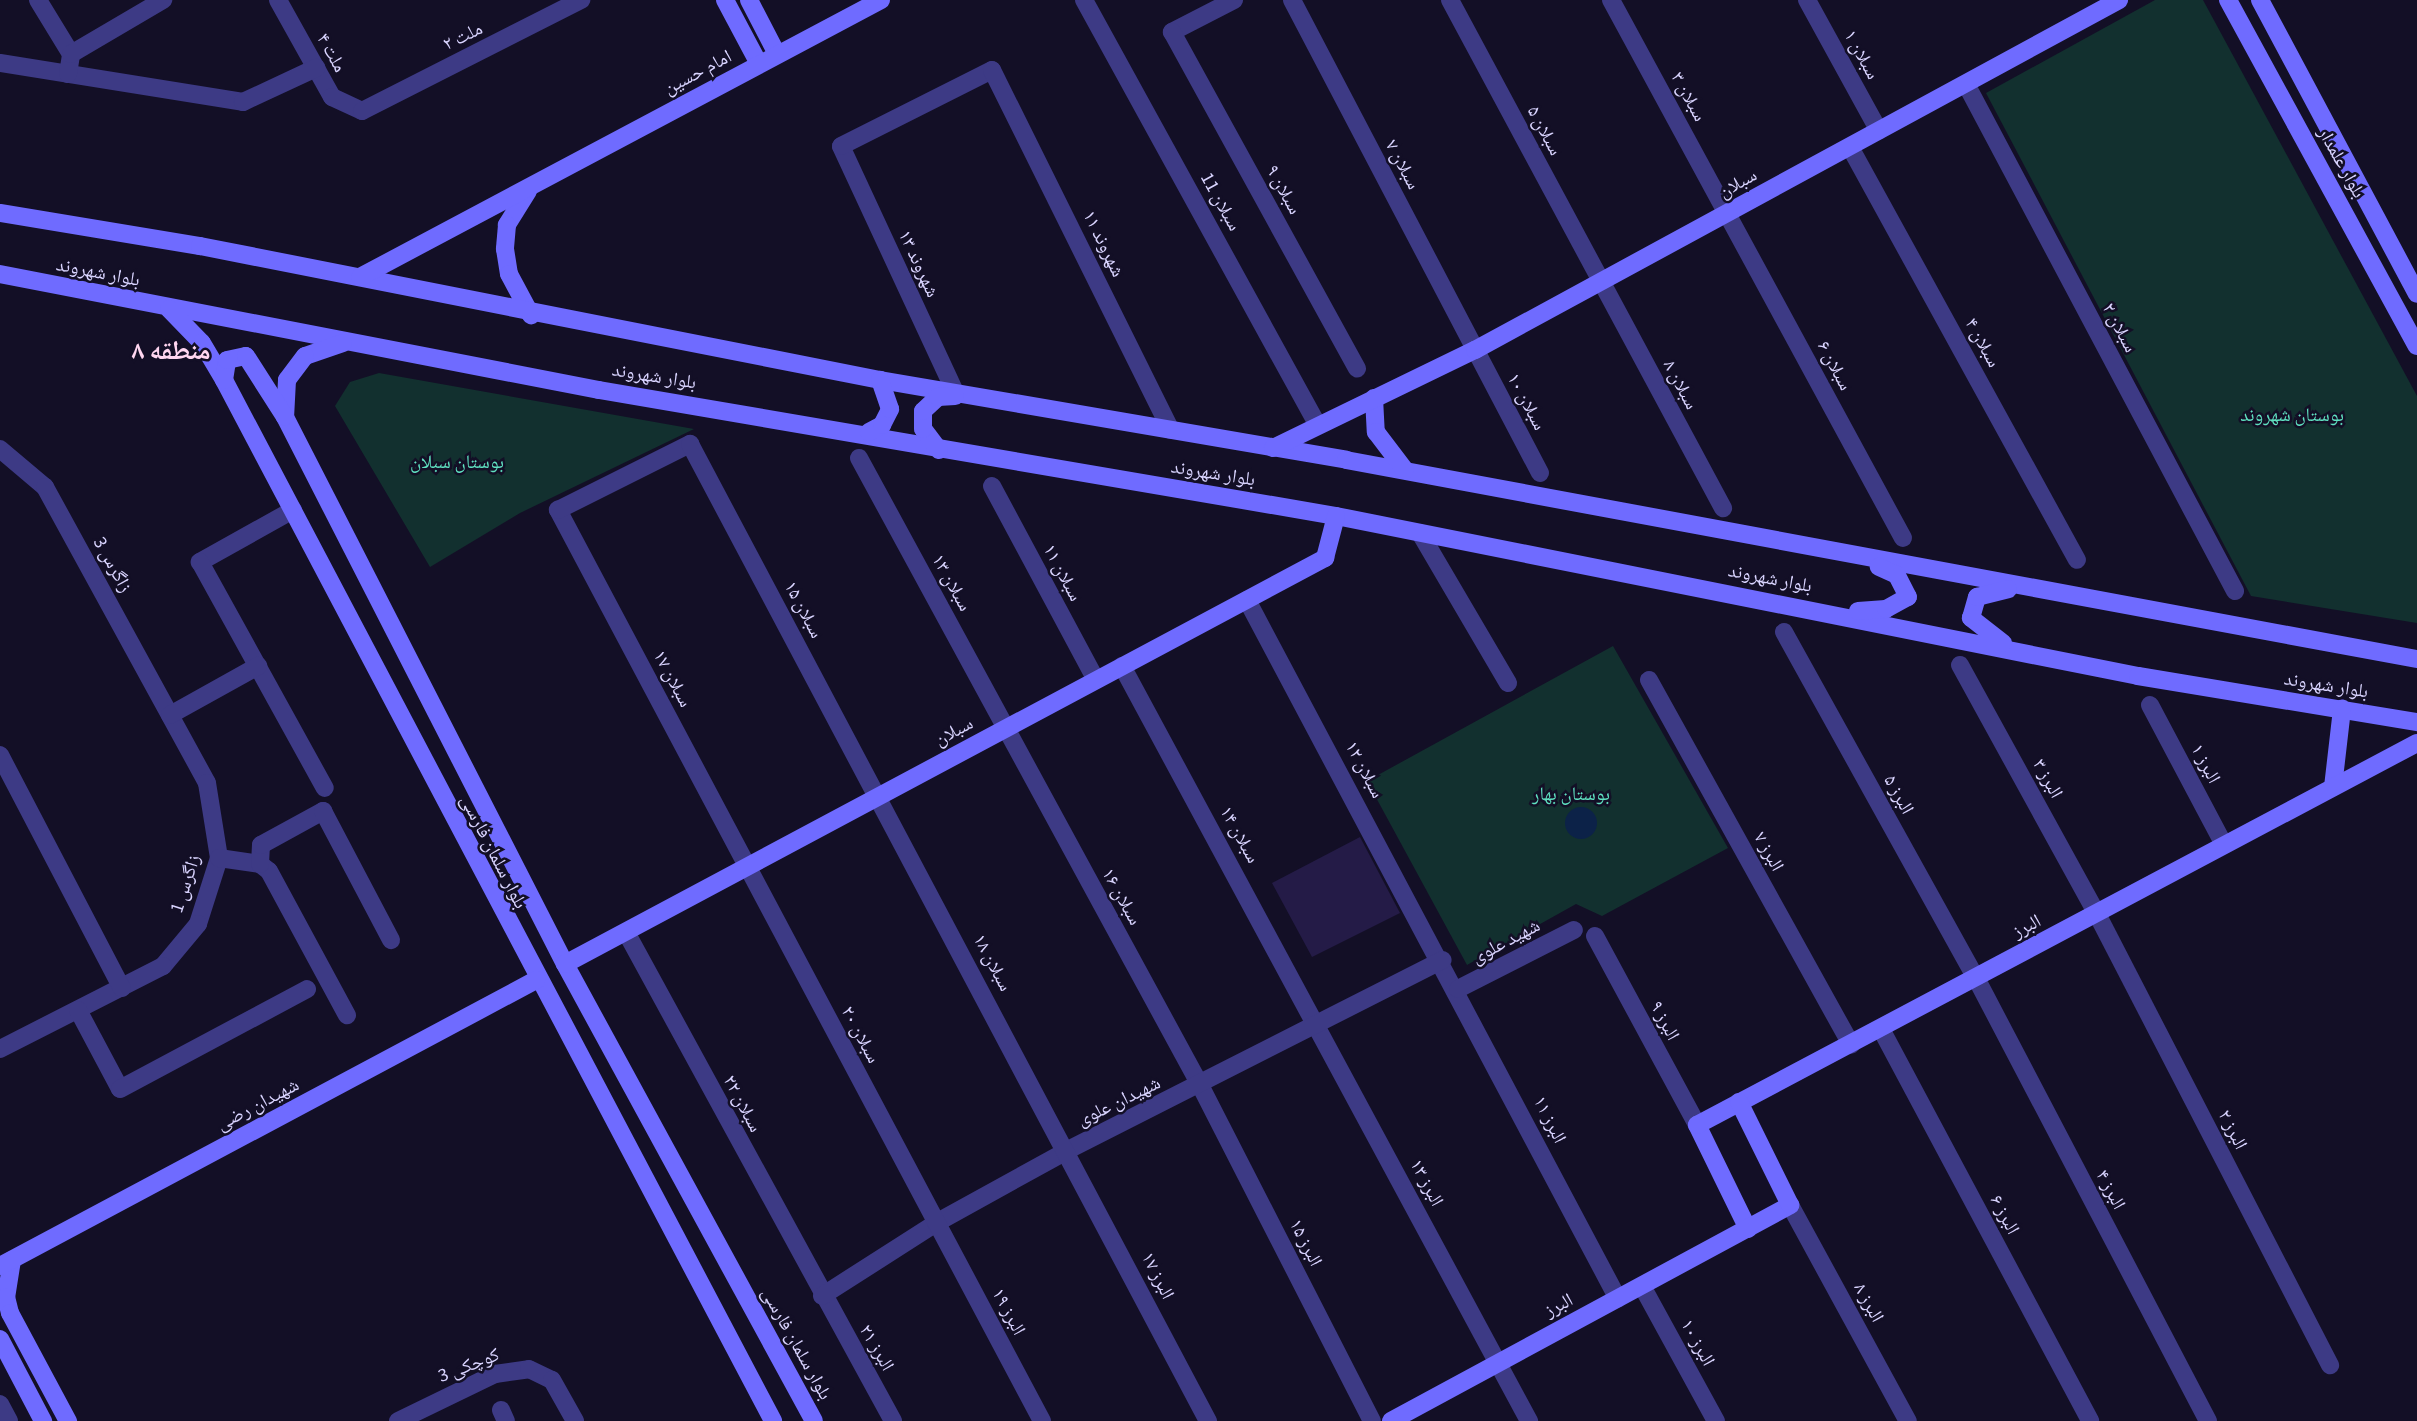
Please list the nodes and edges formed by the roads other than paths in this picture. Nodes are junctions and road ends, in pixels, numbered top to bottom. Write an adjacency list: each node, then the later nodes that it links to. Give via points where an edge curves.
1 (38, 0): 17 (street)
2 (163, 0): 17 (street)
3 (278, 0): 21 (street, ملت ۴)
4 (581, 0): 24 (street, ملت ۲)
5 (725, 0): 20 (main road)
6 (749, 0): 18 (main road)
7 (881, 0): 18 (main road, امام حسین)
8 (1084, 0): 46 (street, سبلان 11)
9 (1234, 0): 40 (street, سبلان ۹, via 1172,32)
10 (1292, 0): 39 (street, سبلان ۷)
11 (1450, 0): 33 (street, سبلان ۵)
12 (1611, 0): 30 (street, سبلان ۳)
13 (1807, 0): 25 (street, سبلان ۱)
14 (2119, 0): 23 (main road, سبلان)
15 (2228, 0): 38 (main road, بلوار علمدار)
16 (2260, 0): 34 (main road, بلوار علمدار)
17 (71, 54): 22 (street)
18 (778, 54): 20 (main road, امام حسین)
19 (0, 64): 22 (street)
20 (759, 64): 28 (main road, امام حسین)
21 (316, 68): 22 (street, via 243,102); 24 (street, ملت ۴, via 332,97)
22 (68, 74)
23 (1966, 84): 25 (main road, سبلان); 65 (street, سبلان ۲)
24 (362, 111)
25 (1879, 131): 26 (main road, سبلان)
26 (1850, 147): 30 (main road, سبلان); 63 (street, سبلان ۴)
27 (842, 153): 43 (street, شهروند ۱۳); 47 (street, شهروند ۱۱, via 847,142 992,70)
28 (536, 184): 32 (main road, امام حسین); 36 (main road, via 512,214 505,249 509,274)
29 (0, 213): 32 (main road, بلوار شهروند)
30 (1727, 214): 33 (main road, سبلان); 61 (street, سبلان ۶)
31 (0, 274): 35 (main road, بلوار شهروند)
32 (360, 277): 36 (main road, بلوار شهروند)
33 (1601, 282): 39 (main road, سبلان); 57 (street, سبلان ۸)
34 (2417, 294)
35 (169, 309): 37 (main road, بلوار شهروند); 41 (main road, بلوار سلمان فارسی, via 202,343)
36 (531, 315): 42 (main road, بلوار شهروند)
37 (345, 342): 45 (main road, via 305,356 287,380); 48 (main road, بلوار شهروند)
38 (2417, 346)
39 (1475, 350): 44 (main road, سبلان); 55 (street, سبلان ۱۰)
40 (1357, 369)
41 (225, 380): 45 (main road, بلوار سلمان فارسی, via 227,360 246,356); 58 (main road, بلوار سلمان فارسی)
42 (880, 380): 43 (main road, بلوار شهروند); 48 (main road, via 890,409 882,425)
43 (961, 395): 47 (main road, بلوار شهروند); 52 (main road, via 938,397 923,411 923,429)
44 (1374, 398): 46 (main road, سبلان); 54 (main road, via 1379,440)
45 (285, 418): 97 (main road, بلوار سلمان فارسی)
46 (1318, 425): 50 (main road, سبلان)
47 (1171, 430): 50 (main road, بلوار شهروند)
48 (869, 432): 52 (main road, بلوار شهروند)
49 (690, 444): 86 (street, سبلان ۱۵); 90 (street, سبلان ۱۷, via 558,510)
50 (1273, 448): 54 (main road, بلوار شهروند)
51 (0, 449): 79 (street, زاگرس 3, via 45,487)
52 (939, 450): 59 (main road, بلوار شهروند)
53 (859, 458): 81 (street, سبلان ۱۳)
54 (1408, 472): 62 (main road, بلوار شهروند)
55 (1539, 472)
56 (992, 486): 74 (street, سبلان ۱۱)
57 (1723, 508)
58 (293, 510): 72 (street, via 200,562); 99 (main road, بلوار سلمان فارسی)
59 (1336, 516): 60 (main road, بلوار شهروند); 66 (main road, سبلان, via 1325,558)
60 (1420, 533): 67 (main road, بلوار شهروند); 76 (street)
61 (1903, 538)
62 (1854, 558): 64 (main road, بلوار شهروند); 67 (main road, via 1897,575 1908,597 1886,609)
63 (2077, 560)
64 (2025, 588): 69 (main road, via 1992,592 1973,606 1977,626); 70 (main road, بلوار شهروند)
65 (2235, 591)
66 (1248, 600): 73 (main road, سبلان); 96 (street, سبلان ۱۲)
67 (1827, 611): 69 (main road, بلوار شهروند)
68 (1784, 632): 98 (street, البرز ۵)
69 (2015, 649): 78 (main road, بلوار شهروند, via 2138,677)
70 (2417, 659)
71 (1960, 665): 91 (street, البرز ۳)
72 (258, 666): 79 (street); 85 (street)
73 (1122, 666): 74 (main road, سبلان); 105 (street, سبلان ۱۴)
74 (1097, 680): 81 (main road, سبلان)
75 (1649, 680): 107 (street, البرز ۷)
76 (1508, 683)
77 (2150, 705): 87 (street, البرز ۱)
78 (2342, 709): 80 (main road, بلوار شهروند); 84 (main road)
79 (170, 715): 88 (street, زاگرس 1, via 207,783)
80 (2417, 722)
81 (1006, 729): 86 (main road, سبلان); 109 (street, سبلان ۱۶)
82 (2417, 743): 84 (main road, البرز)
83 (0, 755): 100 (street)
84 (2333, 787): 87 (main road, البرز)
85 (325, 788)
86 (880, 796): 90 (main road, سبلان); 112 (street, سبلان ۱۸)
87 (2223, 843): 91 (main road, البرز)
88 (219, 858): 89 (street); 100 (street, زاگرس 1, via 198,924 163,966)
89 (260, 864): 95 (street, via 261,845 323,811); 104 (street, via 270,871)
90 (748, 867): 93 (main road, سبلان); 114 (street, سبلان ۲۰)
91 (2097, 914): 98 (main road, البرز); 123 (street, البرز ۲)
92 (1574, 930): 102 (street, شهید علوی)
93 (626, 932): 97 (main road, سبلان); 118 (street, سبلان ۲۲)
94 (1595, 936): 111 (street, البرز ۹)
95 (391, 940)
96 (1443, 960): 102 (street, البرز ۱۱); 105 (street, شهیدان علوی)
97 (565, 964): 131 (main road, بلوار سلمان فارسی)
98 (1976, 978): 106 (main road, البرز); 141 (street, البرز ۴)
99 (536, 980): 116 (main road, شهیدان رضی); 130 (main road, بلوار سلمان فارسی)
100 (121, 989): 103 (street, زاگرس 1)
101 (307, 989): 103 (street, via 120,1089)
102 (1458, 989): 119 (street, البرز ۱۱)
103 (78, 1010): 108 (street, زاگرس 1)
104 (347, 1014)
105 (1318, 1023): 109 (street, شهیدان علوی); 122 (street, البرز ۱۳)
106 (1881, 1029): 107 (main road, البرز); 140 (street, البرز ۶)
107 (1851, 1045): 110 (main road, البرز)
108 (0, 1049)
109 (1200, 1085): 112 (street, شهیدان علوی); 135 (street, البرز ۱۵)
110 (1739, 1102): 111 (main road, البرز); 113 (main road)
111 (1697, 1125): 115 (main road)
112 (1068, 1150): 114 (street, شهیدان علوی); 134 (street, البرز ۱۷)
113 (1790, 1205): 115 (main road, البرز); 139 (street, البرز ۸)
114 (936, 1223): 118 (street, شهیدان علوی); 133 (street, البرز ۱۹)
115 (1748, 1229): 117 (main road, البرز)
116 (6, 1263): 120 (main road)
117 (1642, 1286): 119 (main road, البرز); 138 (street, البرز ۱۰)
118 (822, 1296): 132 (street, البرز ۲۱)
119 (1618, 1299): 122 (main road, البرز)
120 (5, 1315): 127 (main road)
121 (0, 1339): 126 (main road)
122 (1497, 1363): 136 (main road, البرز); 137 (street, البرز ۱۳)
123 (2330, 1365)
124 (0, 1404): 125 (street)
125 (9, 1421)
126 (43, 1421)
127 (68, 1421)
128 (398, 1421): 129 (street, کوچکی 3, via 495,1374 529,1369 552,1380)
129 (575, 1421)
130 (773, 1421)
131 (814, 1421)
132 (893, 1421)
133 (1042, 1421)
134 (1208, 1421)
135 (1372, 1421)
136 (1391, 1421)
137 (1529, 1421)
138 (1716, 1421)
139 (1908, 1421)
140 (2090, 1421)
141 (2207, 1421)

